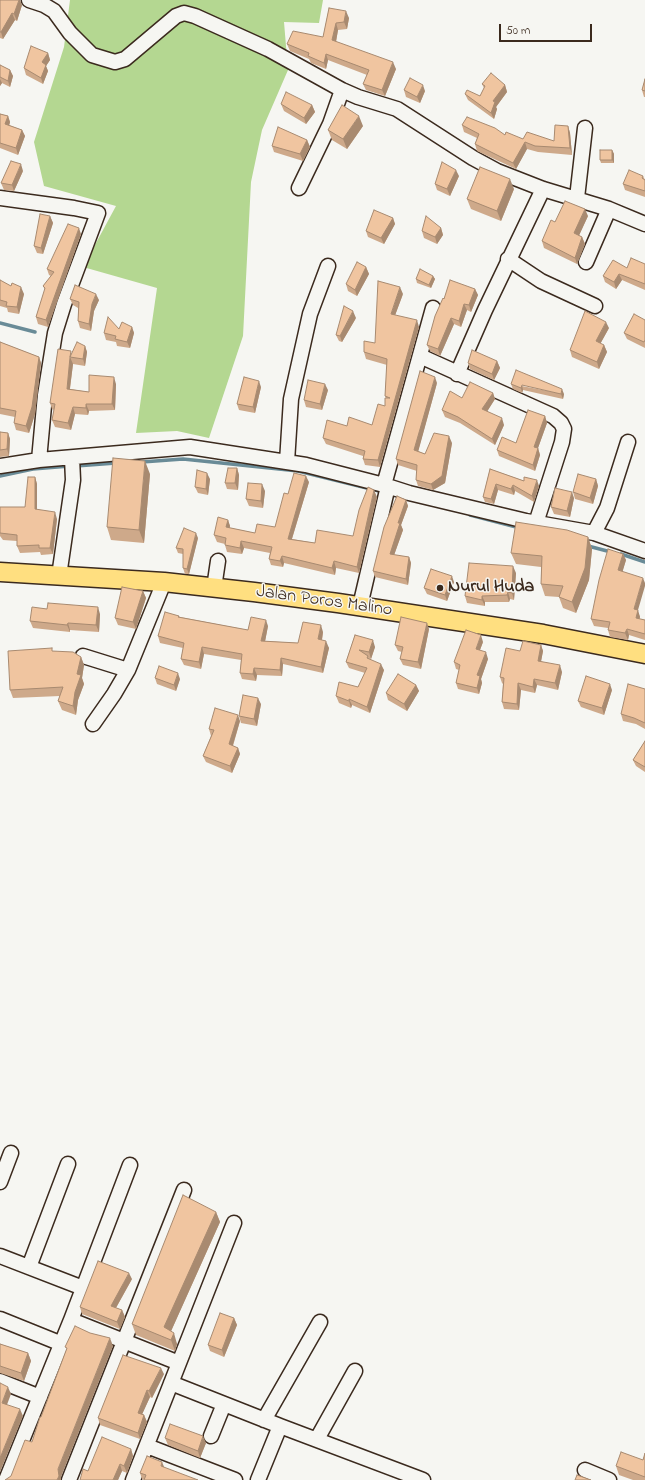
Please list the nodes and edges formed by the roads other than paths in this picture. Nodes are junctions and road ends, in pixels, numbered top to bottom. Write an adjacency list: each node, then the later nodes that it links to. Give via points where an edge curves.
1 (29, 0): 2 (street, via 54,10 92,55 107,61 125,59 163,26 184,13 268,49 312,71)
2 (342, 90): 4 (street, via 330,124); 5 (street, via 397,109 473,158 497,171)
3 (585, 128): 7 (street)
4 (299, 188)
5 (543, 189): 7 (street); 10 (street)
6 (0, 198): 18 (street, via 98,213 55,333 45,395)
7 (578, 198): 8 (street)
8 (609, 209): 9 (street); 11 (street)
9 (645, 224)
10 (508, 259): 13 (street, via 541,281); 16 (street)
11 (586, 262)
12 (328, 266): 20 (street, via 310,314 291,399)
13 (595, 306)
14 (433, 308): 15 (street)
15 (420, 356): 16 (street); 22 (street)
16 (458, 374): 23 (street, via 553,416 561,423 564,429 562,442)
17 (628, 442): 24 (street, via 607,508)
18 (39, 460): 19 (street); 21 (street)
19 (73, 461): 20 (street, via 190,447); 28 (street, via 73,480)
20 (287, 462): 22 (street)
21 (0, 466)
22 (386, 485): 23 (street, via 409,493); 31 (street)
23 (536, 523): 24 (street)
24 (594, 533): 25 (street)
25 (645, 551)
26 (218, 561): 30 (street)
27 (0, 572): 28 (main road, Jalan Poros Malino)
28 (59, 576): 29 (main road, Jalan Poros Malino)
29 (164, 582): 30 (main road, Jalan Poros Malino); 34 (street)
30 (214, 588): 31 (main road, Jalan Poros Malino)
31 (360, 606): 32 (main road, Jalan Poros Malino)
32 (645, 654)
33 (84, 656): 34 (street)
34 (128, 670): 35 (street)
35 (93, 724)
36 (12, 1153): 39 (street)
37 (68, 1164): 43 (street)
38 (130, 1166): 44 (street)
39 (0, 1182)
40 (184, 1190): 48 (street)
41 (234, 1223): 50 (street)
42 (0, 1256): 43 (street)
43 (29, 1267): 44 (street)
44 (83, 1288): 46 (street)
45 (0, 1319): 49 (street)
46 (71, 1320): 48 (street); 49 (street)
47 (320, 1322): 56 (street)
48 (125, 1342): 50 (street); 64 (street)
49 (62, 1344): 54 (street)
50 (179, 1363): 53 (street)
51 (355, 1371): 59 (street)
52 (0, 1380): 54 (street)
53 (171, 1383): 55 (street); 60 (street)
54 (40, 1397): 63 (street)
55 (224, 1404): 56 (street); 58 (street)
56 (264, 1420): 57 (street)
57 (280, 1426): 59 (street); 62 (street)
58 (211, 1436)
59 (317, 1439): 67 (street)
60 (147, 1446): 65 (street); 66 (street)
61 (584, 1470): 68 (street)
62 (260, 1479)
63 (6, 1480)
64 (69, 1480)
65 (133, 1480)
66 (235, 1480)
67 (423, 1480)
68 (609, 1480)

